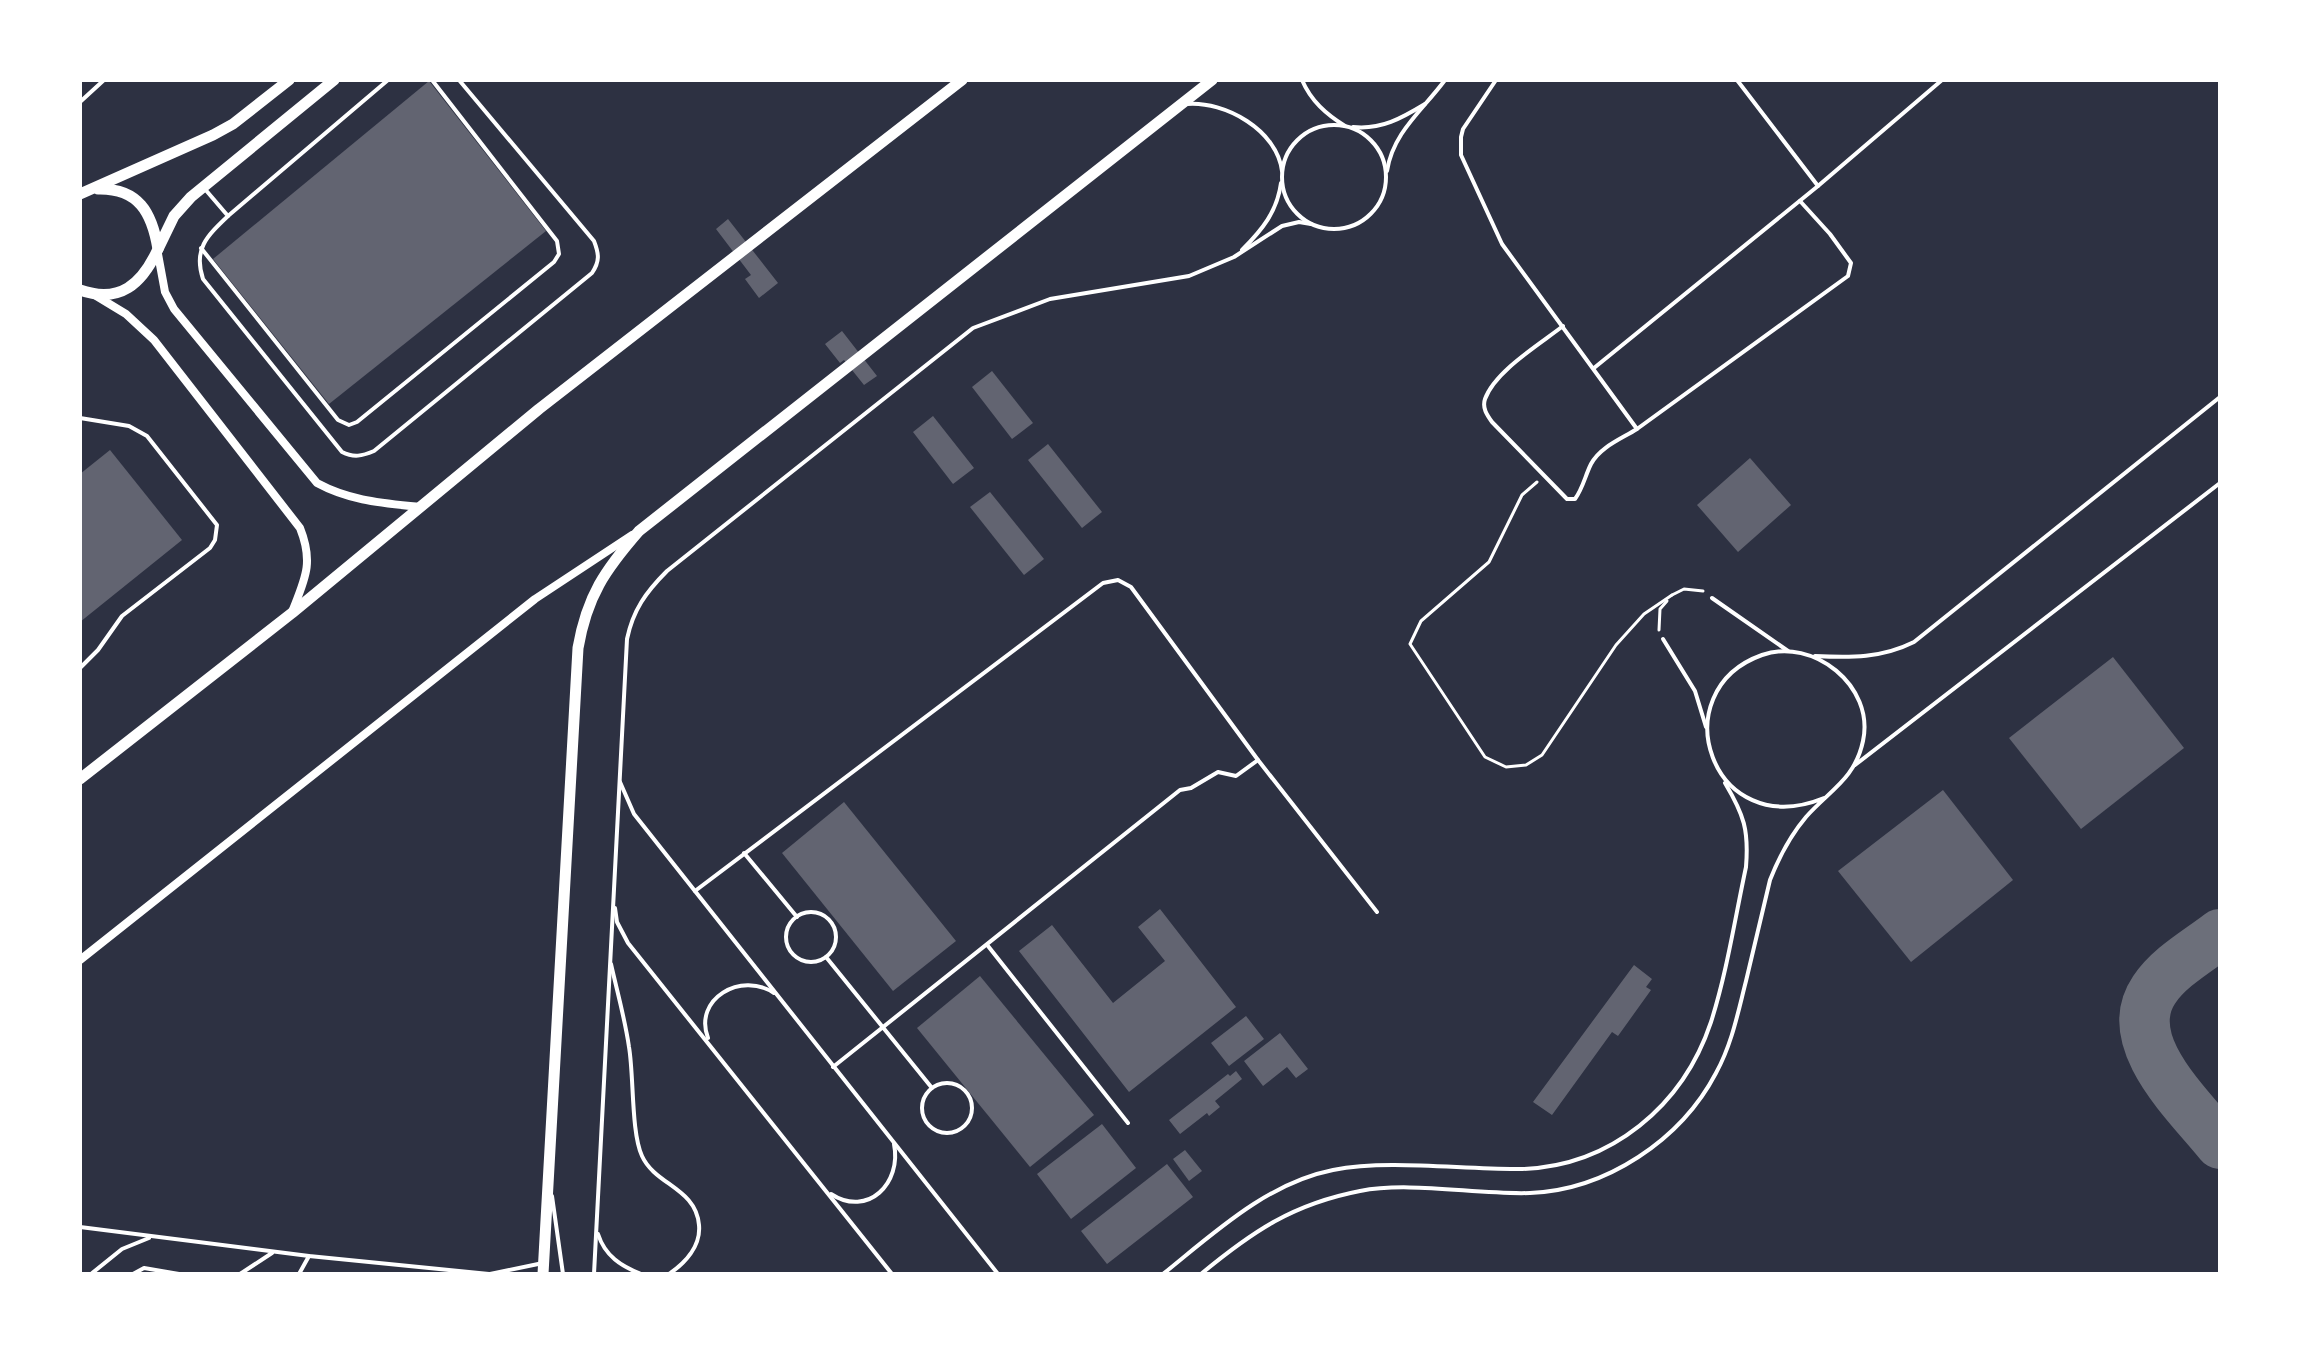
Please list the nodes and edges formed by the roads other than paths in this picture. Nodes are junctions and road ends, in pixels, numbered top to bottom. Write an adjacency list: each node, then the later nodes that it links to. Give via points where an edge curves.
1 (104, 80): 14 (lane)
2 (289, 80): 22 (main road, via 233,124)
3 (334, 80): 20 (main road)
4 (388, 80): 25 (lane)
5 (432, 80): 27 (lane, via 557,241 559,254 357,422 338,420)
6 (459, 80): 27 (lane, via 594,241 598,264 374,451 351,457 342,452 203,279)
7 (962, 80): 39 (main road, via 539,409)
8 (1212, 80): 16 (main road)
9 (1302, 80): 17 (lane, via 1322,110)
10 (1445, 80): 15 (lane)
11 (1496, 80): 33 (lane, via 1463,129 1461,155 1502,244)
12 (1737, 80): 21 (lane)
13 (1942, 80): 21 (lane)
14 (80, 102)
15 (1425, 104): 17 (lane, via 1386,125); 19 (lane, via 1402,131)
16 (1173, 110): 18 (lane, via 1199,104 1242,118 1275,146); 40 (main road)
17 (1345, 126): 18 (lane, via 1327,125 1296,142); 19 (lane, via 1359,131 1380,152)
18 (1282, 174): 26 (lane, via 1289,203); 29 (lane, via 1271,216)
19 (1386, 181): 26 (lane, via 1382,197 1360,222 1336,228)
20 (202, 186): 25 (lane); 28 (main road, via 174,216)
21 (1818, 186): 24 (lane)
22 (94, 189): 23 (main road); 28 (main road, via 126,193 140,203 150,216)
23 (80, 194)
24 (1800, 201): 34 (lane); 37 (lane, via 1851,263 1848,276)
25 (228, 216): 27 (lane)
26 (1311, 224): 29 (lane, via 1282,226)
27 (201, 248)
28 (158, 249): 31 (main road, via 140,280 126,290); 39 (street, via 161,277 174,309 317,483 362,501)
29 (1234, 257): 50 (lane, via 1189,276 1050,299 973,328 667,571 631,619)
30 (80, 290): 31 (main road)
31 (93, 294): 32 (main road); 42 (street, via 154,340 300,528 309,559)
32 (80, 297)
33 (1563, 326): 34 (lane); 37 (lane, via 1506,371 1485,399 1487,415 1567,499 1575,499 1582,490 1597,455)
34 (1594, 368): 37 (lane)
35 (2220, 397): 45 (lane, via 1914,642 1872,657)
36 (80, 418): 46 (lane, via 129,426 147,436 218,532 210,548 122,616)
37 (1637, 429)
38 (2220, 483): 49 (lane)
39 (422, 508): 42 (main road)
40 (639, 531): 62 (street, via 535,599); 70 (main road, via 594,590 578,648)
41 (1712, 598): 44 (lane)
42 (292, 613): 52 (main road)
43 (1663, 639): 47 (lane, via 1695,691)
44 (1788, 651): 45 (lane); 47 (lane, via 1763,654 1723,682)
45 (1813, 656): 49 (lane, via 1853,688 1863,712 1864,739)
46 (80, 668)
47 (1706, 729): 51 (lane)
48 (1258, 760): 54 (lane, via 1131,587 1111,580); 57 (lane); 59 (lane, via 1236,776 1218,772 1180,790)
49 (1854, 766): 53 (lane, via 1844,783)
50 (619, 776): 55 (lane, via 634,814); 56 (lane)
51 (1721, 776): 53 (lane, via 1741,795 1766,807 1793,809); 90 (lane, via 1741,810 1747,847 1718,998 1682,1079 1640,1126 1581,1160 1553,1166 1331,1170 1248,1208)
52 (80, 779)
53 (1824, 798): 91 (lane, via 1787,841 1774,871 1731,1039 1716,1074 1655,1146 1597,1179 1532,1193 1392,1188 1314,1201 1255,1232)
54 (744, 853): 55 (lane); 58 (lane)
55 (695, 891): 63 (lane)
56 (613, 902): 60 (lane); 65 (lane, via 628,943)
57 (1377, 912)
58 (797, 917): 61 (lane, via 817,913 831,922 835,944); 61 (lane, via 786,935 791,951 803,961)
59 (988, 946): 64 (lane); 68 (lane)
60 (610, 957): 73 (lane); 87 (lane, via 629,1047 641,1155 684,1193 700,1227 692,1251)
61 (826, 957): 64 (lane)
62 (80, 960)
63 (777, 995): 65 (lane, via 754,984 728,989 708,1011 705,1032); 66 (lane)
64 (884, 1029): 66 (lane); 67 (lane)
65 (710, 1044): 71 (lane)
66 (833, 1067): 69 (lane)
67 (932, 1088): 67 (lane, via 922,1106 926,1122 946,1133 961,1128 970,1115 966,1093 952,1084)
68 (1128, 1123)
69 (893, 1141): 71 (lane, via 896,1165 876,1195 846,1201); 89 (lane)
70 (550, 1182): 77 (main road); 84 (lane)
71 (827, 1191): 88 (lane)
72 (80, 1227): 74 (lane)
73 (597, 1231): 85 (lane); 86 (lane, via 606,1252)
74 (152, 1238): 75 (lane); 78 (lane, via 122,1249)
75 (274, 1252): 76 (lane); 81 (lane)
76 (309, 1256): 82 (lane); 83 (lane)
77 (544, 1268): 83 (lane)
78 (91, 1274)
79 (133, 1274): 80 (lane, via 144,1268)
80 (179, 1274)
81 (240, 1274)
82 (299, 1274)
83 (490, 1274)
84 (563, 1274)
85 (594, 1274)
86 (641, 1274)
87 (668, 1274)
88 (892, 1274)
89 (998, 1274)
90 (1163, 1274)
91 (1201, 1274)

